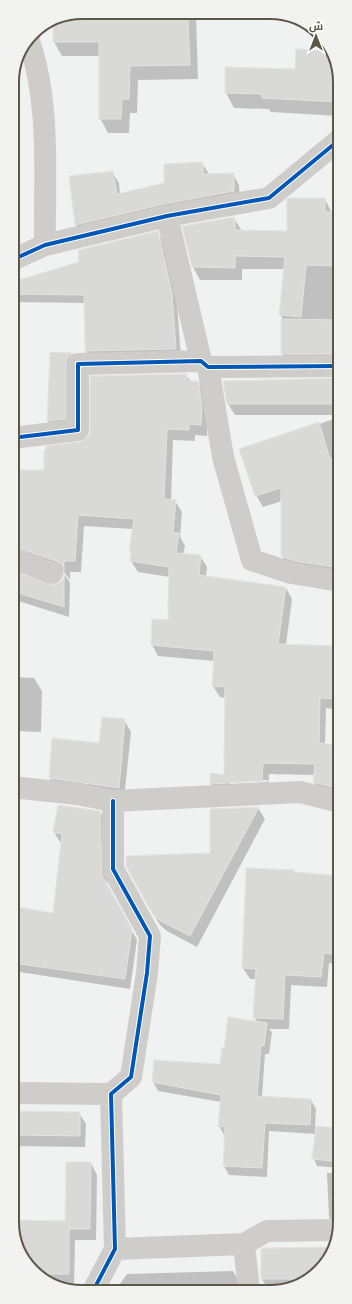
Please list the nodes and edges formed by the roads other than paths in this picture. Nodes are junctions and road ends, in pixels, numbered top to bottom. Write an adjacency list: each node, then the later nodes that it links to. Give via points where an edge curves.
1 (31, 46): 4 (street, via 42,102)
2 (333, 145): 3 (street, via 269,198)
3 (167, 216): 4 (street); 6 (street)
4 (45, 245): 5 (street)
5 (19, 257)
6 (205, 364): 7 (street); 8 (street, via 78,364 78,430); 11 (street, via 222,457 252,560 291,573)
7 (333, 366)
8 (19, 437)
9 (19, 561): 10 (street)
10 (52, 573)
11 (333, 580)
12 (19, 788): 14 (street)
13 (333, 800): 14 (street, via 300,792)
14 (113, 801): 16 (street, via 113,869 150,936 131,1077)
15 (19, 1094): 16 (street)
16 (111, 1094): 19 (street)
17 (332, 1230): 18 (street, via 268,1231)
18 (244, 1244): 19 (street); 21 (street)
19 (115, 1250): 20 (street)
20 (96, 1285)
21 (248, 1285)

